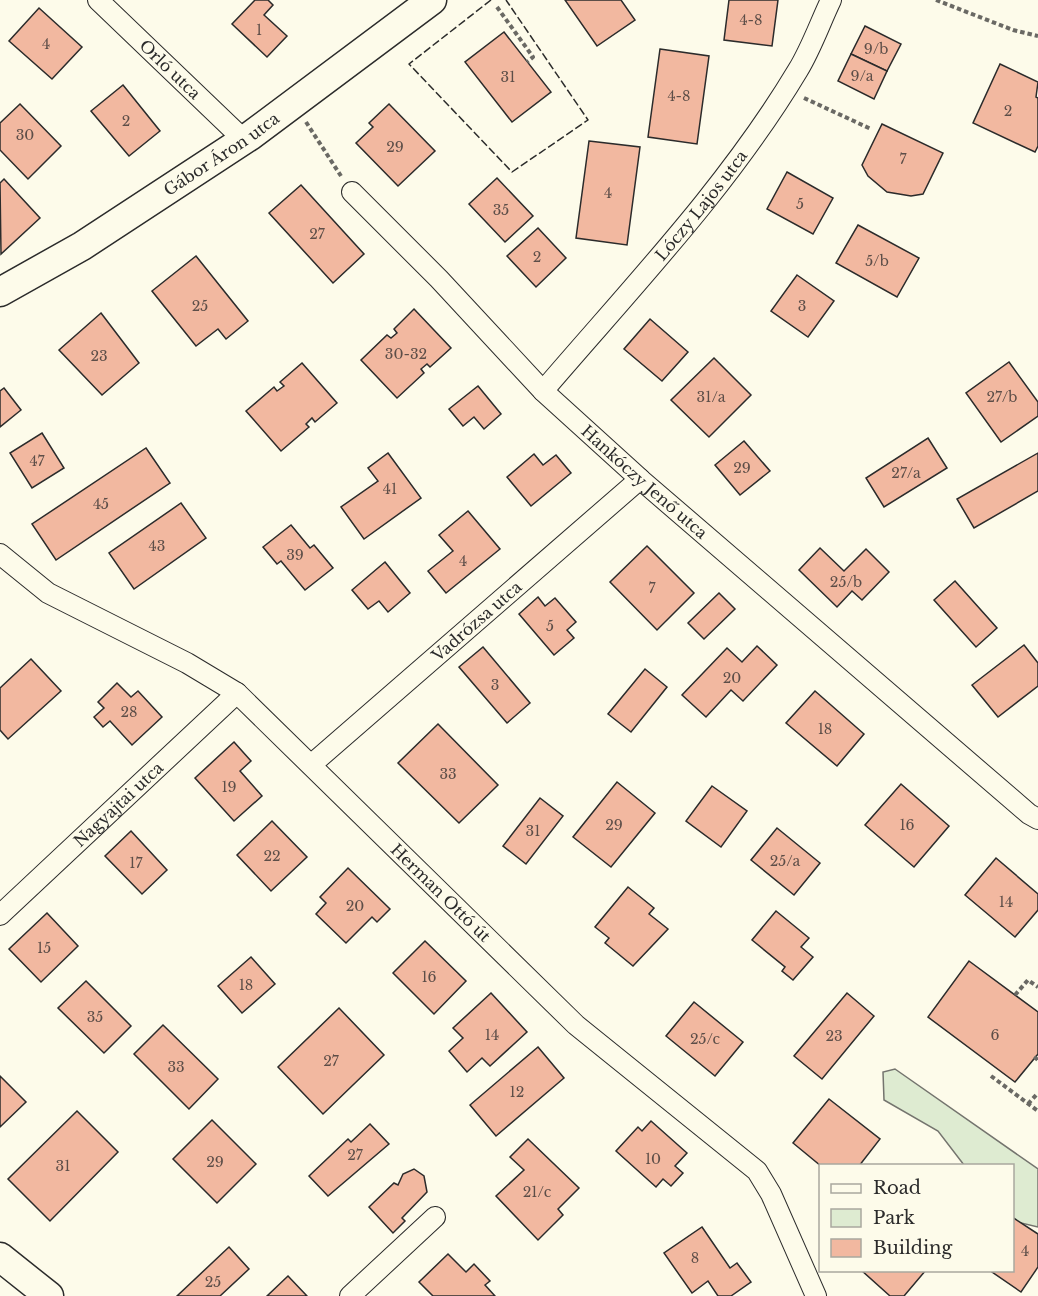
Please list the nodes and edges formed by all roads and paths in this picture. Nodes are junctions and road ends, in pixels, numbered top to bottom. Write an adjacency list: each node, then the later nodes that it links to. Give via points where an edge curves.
1 (98, 0): 11 (street, Orló utca)
2 (432, 0): 9 (street, Gábor Áron utca)
3 (831, 0): 8 (street, Lóczy Lajos utca)
4 (936, 0): 6 (path)
5 (497, 7): 7 (path, via 533,57)
6 (1038, 36)
7 (527, 62)
8 (786, 90): 10 (path); 14 (street, Lóczy Lajos utca, via 762,128 700,206)
9 (294, 104): 11 (street, Gábor Áron utca); 12 (path)
10 (871, 129)
11 (244, 140): 13 (street, Gábor Áron utca, via 82,246)
12 (352, 192): 14 (street, Hankóczy Jenő utca)
13 (0, 292)
14 (543, 392): 15 (street, Hankóczy Jenő utca)
15 (640, 478): 18 (street, Vadrózsa utca); 19 (street, Hankóczy Jenő utca)
16 (0, 554): 17 (street, Herman Ottó út, via 48,593 187,663)
17 (237, 693): 18 (street, Herman Ottó út); 20 (street, Nagyajtai utca)
18 (312, 764): 31 (street, Herman Ottó út, via 576,1025 757,1171)
19 (1038, 819)
20 (0, 915)
21 (1038, 987): 22 (path, via 1028,980)
22 (1015, 995)
23 (991, 1076): 25 (path)
24 (1036, 1094): 25 (path)
25 (1028, 1104): 26 (path)
26 (1038, 1111)
27 (435, 1217): 30 (street)
28 (3, 1266): 29 (street)
29 (49, 1296)
30 (350, 1296)
31 (816, 1296)

